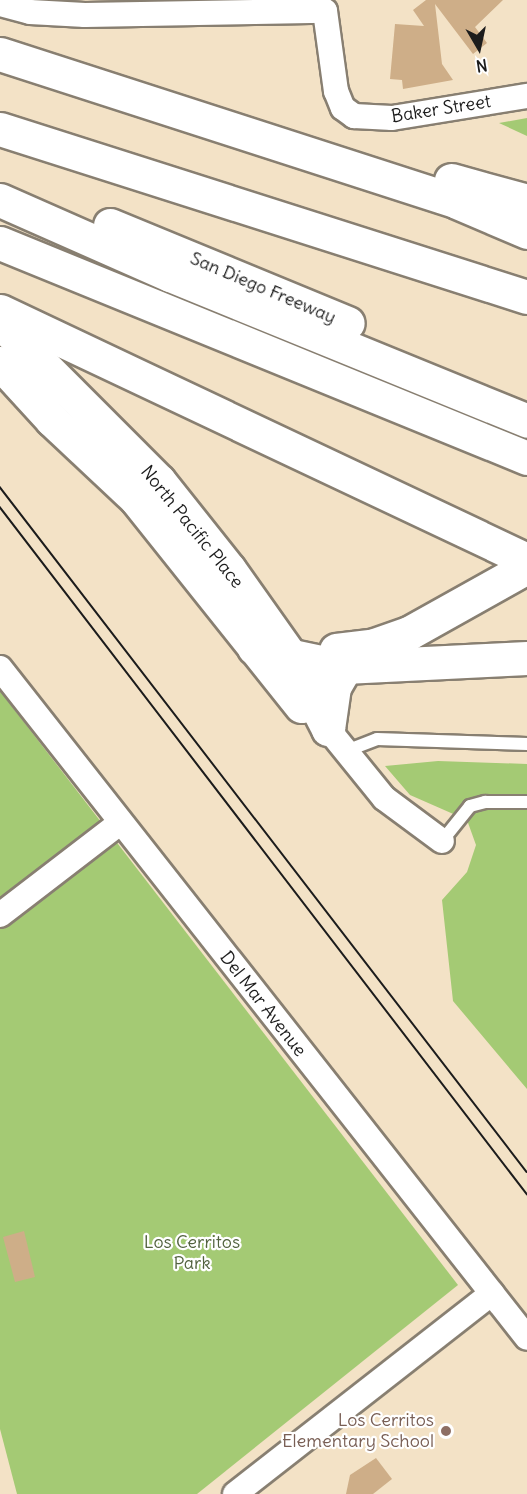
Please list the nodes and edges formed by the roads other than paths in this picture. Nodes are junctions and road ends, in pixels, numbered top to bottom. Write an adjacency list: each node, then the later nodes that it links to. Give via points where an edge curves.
1 (0, 4): 2 (street, via 30,12 85,15)
2 (334, 6): 4 (street, Baker Street, via 336,91 343,108 354,116 392,118)
3 (0, 54): 5 (main road)
4 (527, 96)
5 (181, 111): 7 (main road); 9 (main road, via 467,206)
6 (0, 129): 10 (main road)
7 (527, 201)
8 (5, 211): 14 (main road, San Diego Freeway); 15 (main road); 16 (main road); 17 (main road, via 54,266)
9 (527, 232)
10 (527, 297)
11 (0, 311): 18 (main road)
12 (0, 322): 21 (main road, North Pacific Place, via 159,481)
13 (0, 363): 20 (main road, North Pacific Place, via 52,420 136,499)
14 (527, 398)
15 (527, 422)
16 (527, 436)
17 (527, 458)
18 (527, 560)
19 (527, 567): 22 (main road, via 409,633)
20 (254, 648): 21 (main road); 25 (main road, North Pacific Place, via 295,701)
21 (290, 655): 22 (main road); 25 (main road, North Pacific Place)
22 (351, 657): 23 (main road); 25 (main road, via 334,687)
23 (527, 658)
24 (0, 668): 28 (street, Del Mar Avenue)
25 (337, 740): 26 (lane); 29 (street, North Pacific Place, via 384,798)
26 (527, 744)
27 (527, 802): 29 (lane, via 485,802 470,807)
28 (120, 823): 30 (street); 31 (street, Del Mar Avenue)
29 (442, 841)
30 (0, 915)
31 (492, 1293): 32 (street, Del Mar Avenue); 33 (street)
32 (527, 1338)
33 (235, 1494)

